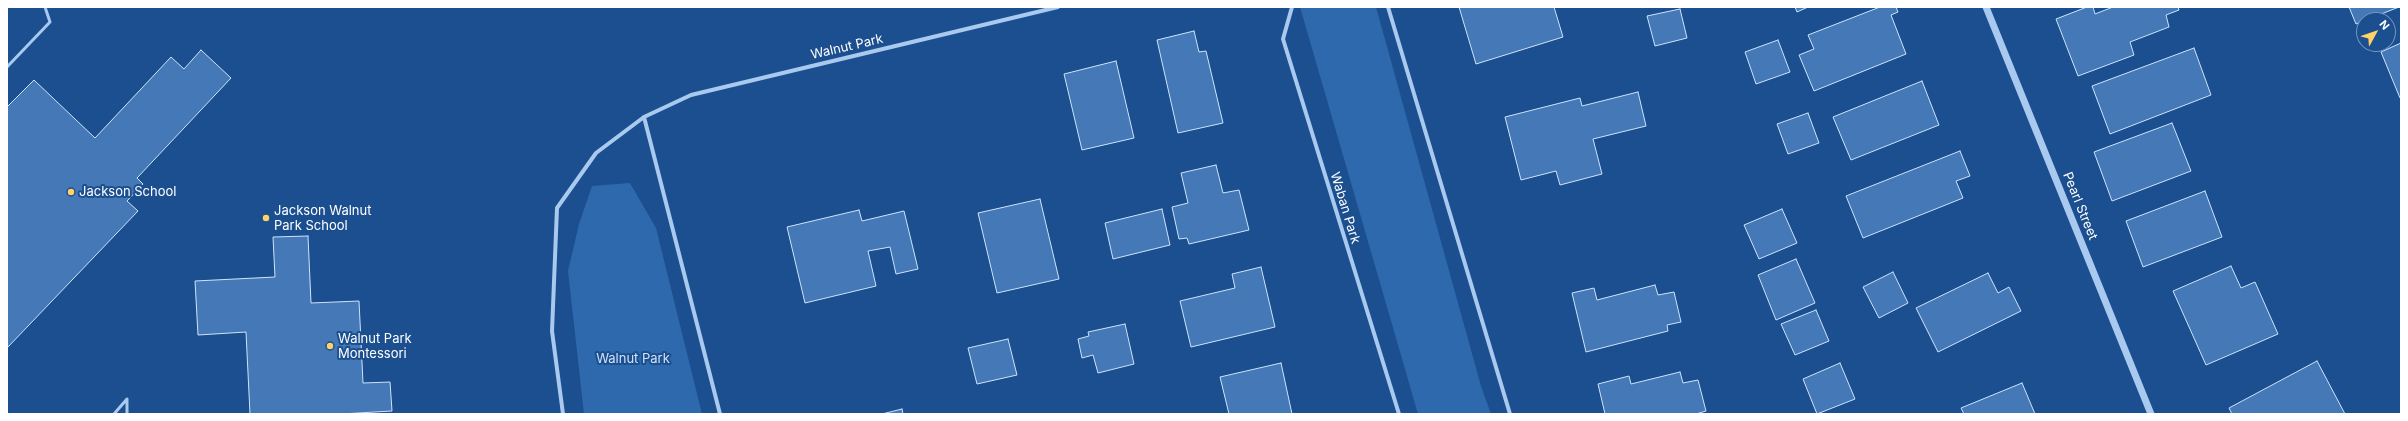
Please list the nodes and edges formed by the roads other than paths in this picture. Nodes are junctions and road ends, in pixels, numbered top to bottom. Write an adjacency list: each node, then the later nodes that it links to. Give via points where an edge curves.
1 (45, 7): 6 (lane, via 50,22)
2 (1058, 7): 7 (street, Walnut Park, via 691,95)
3 (1292, 7): 12 (street, Waban Park, via 1283,39)
4 (1388, 7): 13 (street)
5 (1986, 7): 14 (street, Pearl Street)
6 (7, 67)
7 (644, 117): 10 (street, Walnut Park, via 596,153 557,208 552,331); 11 (street)
8 (114, 414): 9 (lane, via 127,399)
9 (127, 414)
10 (563, 414)
11 (720, 414)
12 (1399, 414)
13 (1510, 414)
14 (2151, 414)

